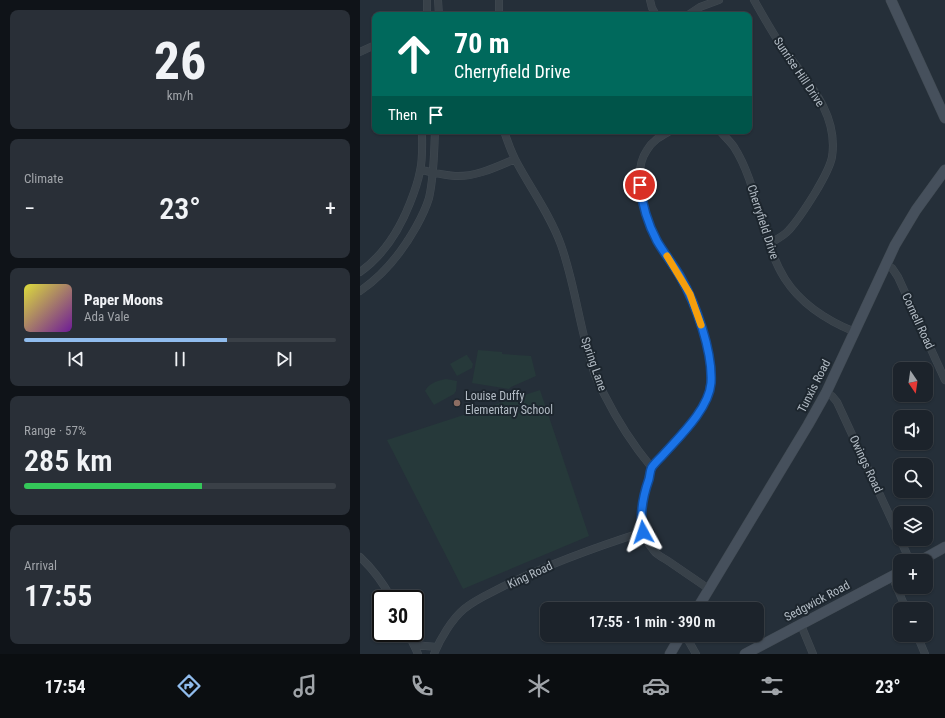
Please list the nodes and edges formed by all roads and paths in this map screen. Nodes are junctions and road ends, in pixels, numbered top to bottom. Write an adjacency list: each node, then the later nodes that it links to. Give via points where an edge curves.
1 (428, 0): 8 (street)
2 (438, 0): 9 (street)
3 (499, 0): 10 (street)
4 (650, 0): 11 (street)
5 (720, 0): 12 (street)
6 (754, 0): 25 (street, Sunrise Hill Drive, via 821,102 831,127 833,142 832,159 822,182 788,232)
7 (891, 0): 15 (street)
8 (427, 12)
9 (438, 12)
10 (499, 12)
11 (654, 12)
12 (692, 12)
13 (372, 46): 14 (street)
14 (360, 52)
15 (945, 118)
16 (422, 134): 22 (street)
17 (435, 134): 24 (street)
18 (505, 134): 21 (street, Spring Lane)
19 (664, 134): 32 (street, via 646,150 639,177 641,194 656,240 690,294 708,349 711,385 698,415)
20 (723, 134): 25 (street, Cherryfield Drive, via 734,147 743,165)
21 (515, 159): 24 (street, via 475,174 456,176); 32 (street, Spring Lane, via 560,244 595,376 613,412 637,450)
22 (421, 170): 24 (street); 27 (street, via 401,225 391,242)
23 (945, 170): 26 (street, Tunxis Road, via 908,223)
24 (433, 173): 28 (street, via 422,216 411,235 385,271)
25 (769, 244): 29 (street, Cherryfield Drive, via 785,279 800,296 827,318)
26 (886, 265): 29 (street, Tunxis Road); 30 (street, Cornell Road, via 892,268 898,277)
27 (360, 272)
28 (360, 291)
29 (854, 332): 31 (street, Tunxis Road)
30 (945, 380)
31 (826, 393): 33 (street, Owings Road, via 837,402); 39 (street, Tunxis Road)
32 (652, 468): 34 (street, via 643,496)
33 (893, 524)
34 (643, 532): 39 (street, via 655,552); 48 (street, King Road, via 548,566 489,594 458,615)
35 (945, 547): 36 (street)
36 (932, 554)
37 (360, 556): 40 (street)
38 (893, 576): 42 (street, Sedgwick Road)
39 (709, 589): 41 (street, Tunxis Road)
40 (387, 590)
41 (701, 602)
42 (801, 625): 53 (street, Sedgwick Road); 54 (street)
43 (412, 642): 47 (street)
44 (677, 642): 51 (street)
45 (689, 642): 52 (street)
46 (920, 642): 55 (street)
47 (414, 645): 48 (street); 49 (street)
48 (437, 647): 50 (street, King Road)
49 (418, 654)
50 (434, 654)
51 (670, 654)
52 (696, 654)
53 (745, 654)
54 (813, 654)
55 (925, 654)

